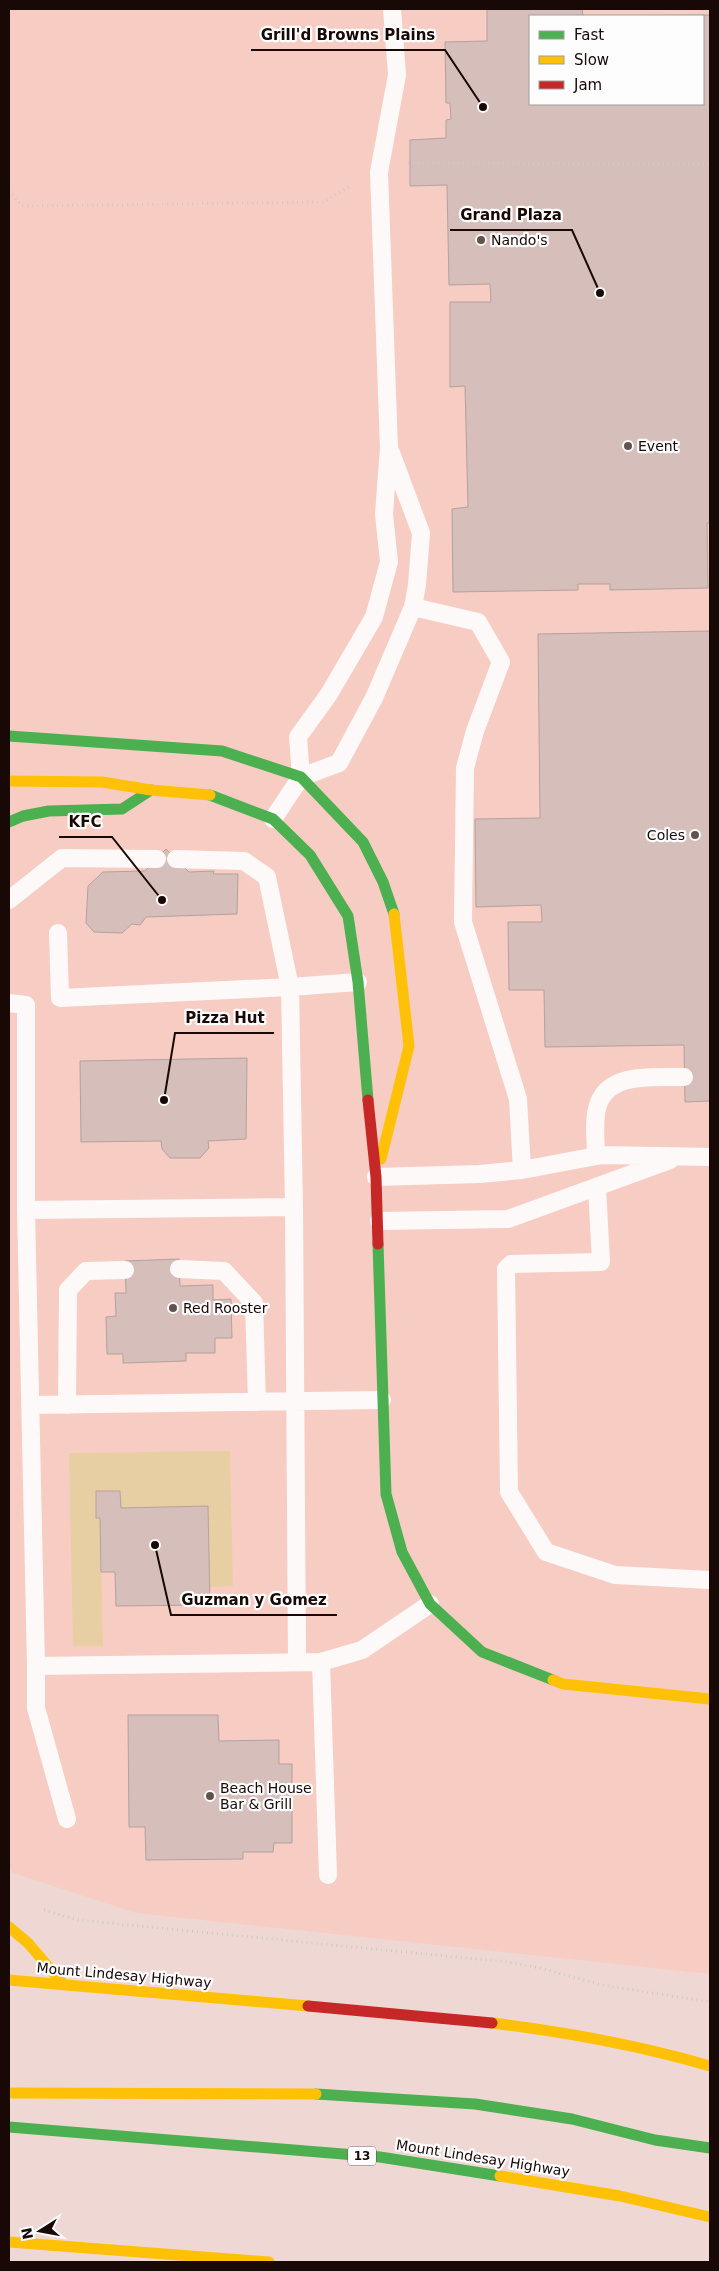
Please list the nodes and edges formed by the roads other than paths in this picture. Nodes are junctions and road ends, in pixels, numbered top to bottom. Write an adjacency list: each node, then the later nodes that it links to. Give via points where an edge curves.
1 (392, 9): 2 (lane, via 397,75 379,172)
2 (389, 448): 3 (lane, via 421,533); 7 (lane, via 384,514 387,571 374,618 330,694 298,736)
3 (413, 607): 7 (lane, via 374,698 338,763); 23 (lane, via 478,622 502,662 475,731 465,768 463,922 518,1099)
4 (9, 726): 6 (main road)
5 (9, 736): 6 (main road)
6 (29, 736): 7 (main road, via 222,751)
7 (301, 777): 10 (lane); 24 (main road, via 363,842 383,882 396,922 409,1046)
8 (9, 781): 9 (main road, via 102,782)
9 (151, 790): 10 (main road, via 214,795); 11 (main road, via 122,809 50,811)
10 (273, 820): 16 (main road, via 310,855 348,916)
11 (9, 822)
12 (157, 859): 14 (lane, via 62,858)
13 (176, 859): 17 (lane, via 244,861 267,877)
14 (9, 900)
15 (58, 933): 17 (lane, via 60,998)
16 (358, 982): 17 (lane); 24 (main road)
17 (290, 987): 26 (lane)
18 (17, 1004): 27 (lane)
19 (684, 1077): 20 (lane, via 619,1082 605,1091 597,1106)
20 (596, 1156): 22 (lane); 23 (lane)
21 (710, 1157): 22 (lane)
22 (678, 1158): 25 (lane)
23 (522, 1170): 24 (lane)
24 (376, 1177): 28 (main road)
25 (597, 1187): 28 (lane, via 508,1219); 36 (lane, via 601,1262 511,1264 506,1269 509,1492 546,1552 615,1575)
26 (294, 1207): 27 (lane); 33 (lane)
27 (26, 1210): 34 (lane)
28 (379, 1221): 31 (main road)
29 (179, 1269): 32 (lane, via 224,1271 254,1303)
30 (125, 1270): 35 (lane, via 86,1271 68,1290)
31 (382, 1400): 33 (lane); 37 (main road, via 386,1494 402,1552)
32 (257, 1402): 33 (lane); 35 (lane)
33 (295, 1402): 38 (lane)
34 (30, 1405): 35 (lane); 40 (lane)
35 (67, 1405)
36 (710, 1580)
37 (430, 1604): 39 (lane, via 362,1650); 41 (main road, via 482,1652 563,1684)
38 (297, 1662): 39 (lane); 40 (lane)
39 (321, 1662): 43 (lane)
40 (36, 1666): 42 (lane, via 36,1708)
41 (710, 1699)
42 (67, 1819)
43 (328, 1875)
44 (9, 1927): 46 (main road, via 28,1943)
45 (9, 1980): 46 (main road, Mount Lindesay Highway)
46 (64, 1985): 47 (main road, Mount Lindesay Highway, via 463,2019 544,2029 647,2048)
47 (710, 2066)
48 (9, 2093): 50 (main road, via 293,2092 475,2104 572,2119 655,2140)
49 (9, 2127): 51 (main road, Mount Lindesay Highway / 13, via 380,2157 620,2196)
50 (710, 2148)
51 (710, 2217)
52 (9, 2242): 53 (main road)
53 (269, 2262)

